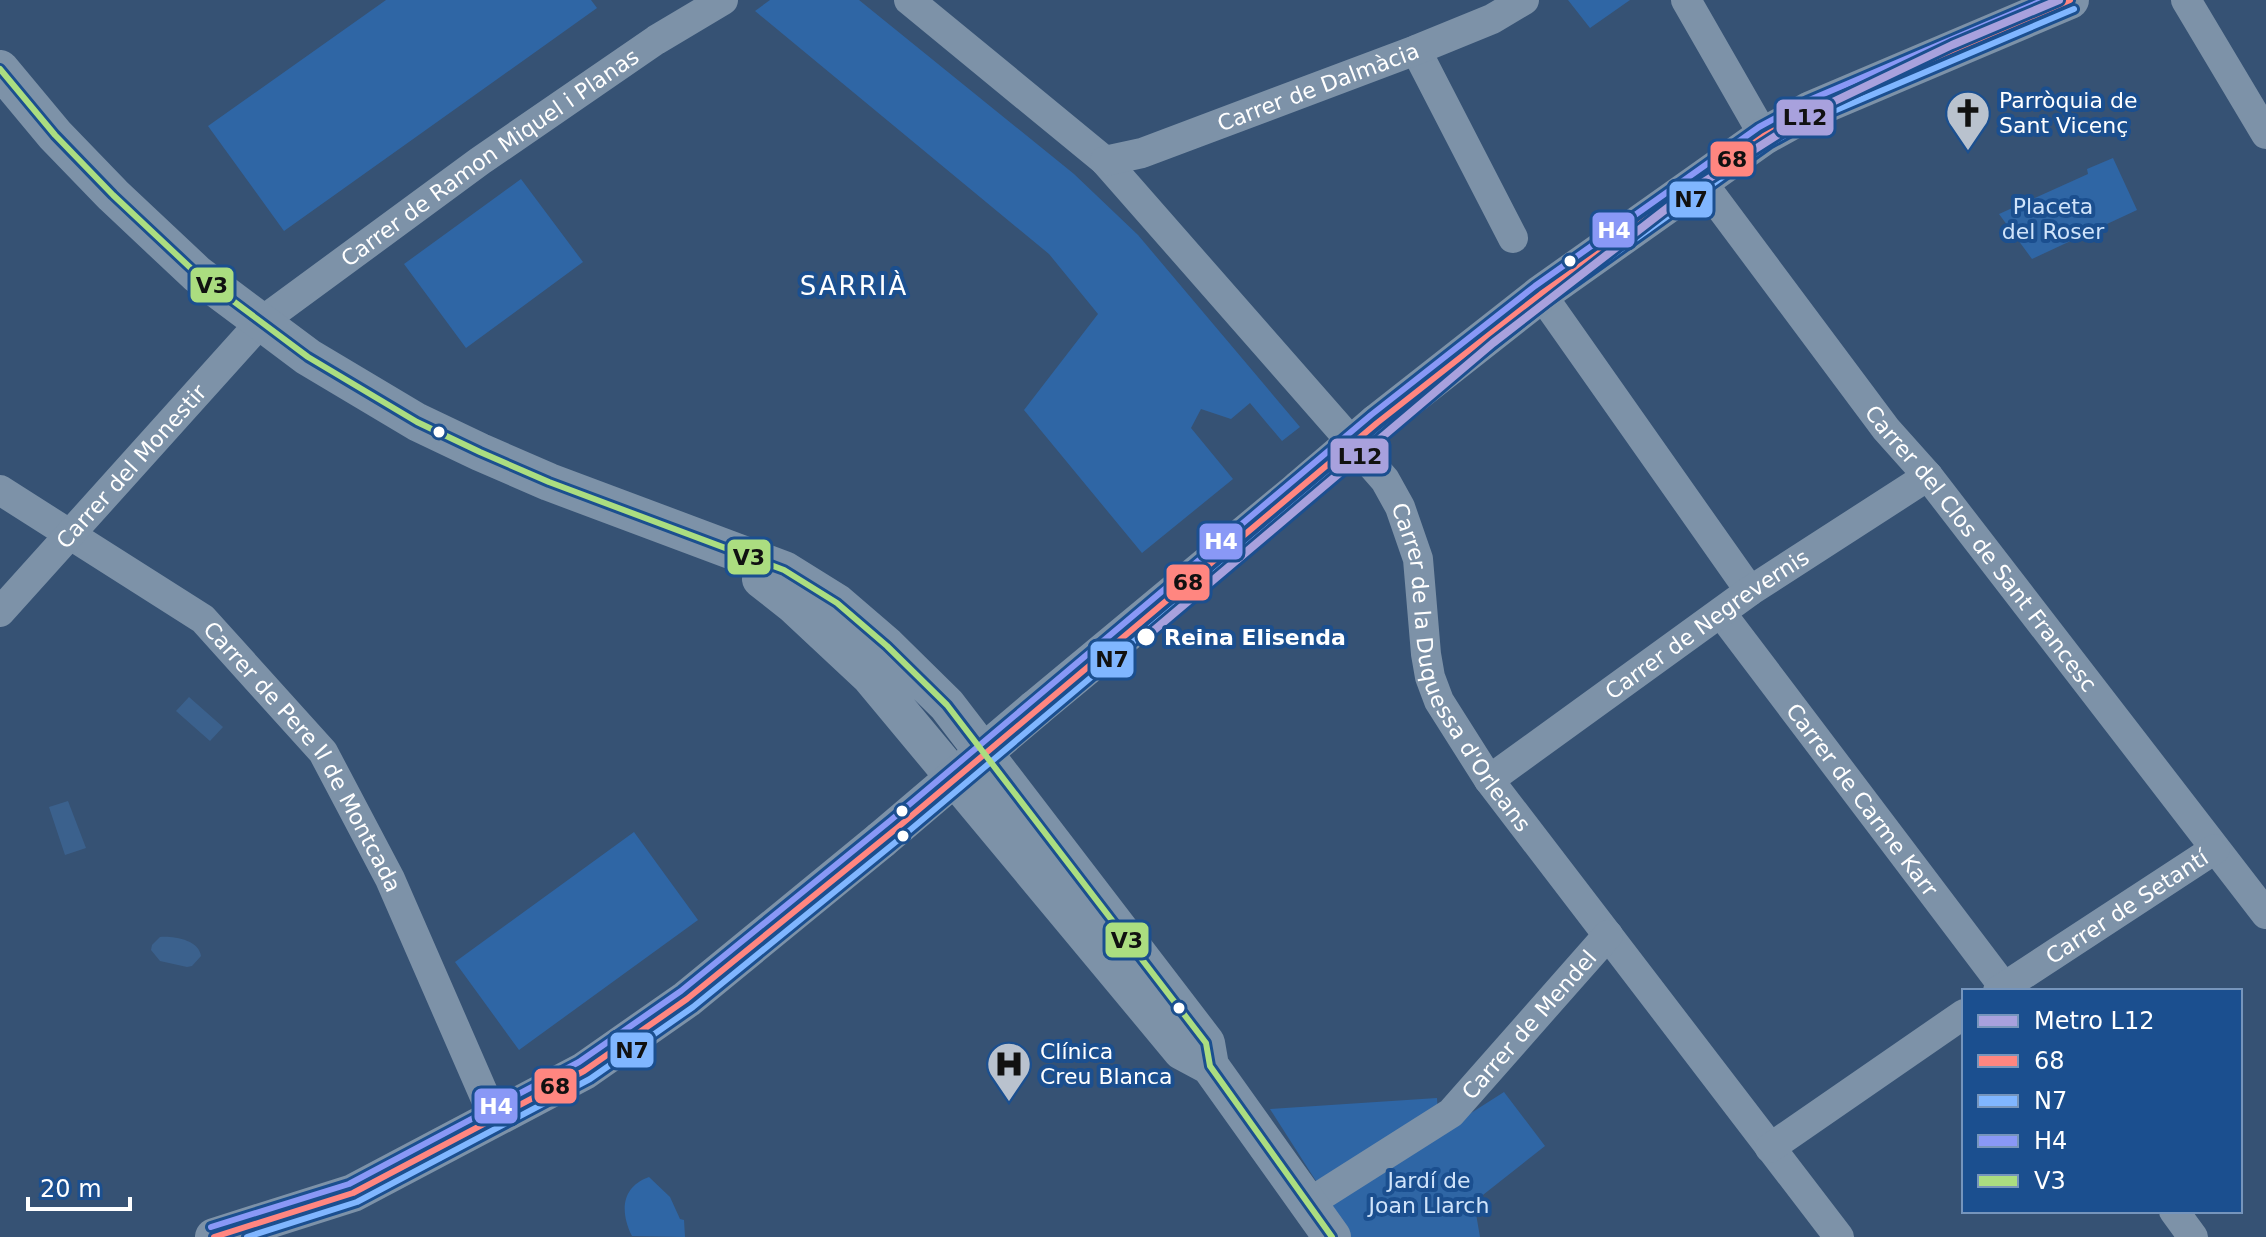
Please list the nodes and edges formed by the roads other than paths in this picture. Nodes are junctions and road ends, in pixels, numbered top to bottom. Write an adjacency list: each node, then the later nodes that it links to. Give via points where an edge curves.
1 (723, 0): 15 (street, Carrer de Ramon Miquel i Planas, via 480,161)
2 (909, 0): 11 (street, Carrer de la Duquessa d'Orleans)
3 (1524, 0): 7 (street, Carrer de Dalmàcia)
4 (1686, 0): 10 (street)
5 (2070, 0): 10 (street, via 1811,110)
6 (2186, 0): 9 (street)
7 (1416, 50): 11 (street, Carrer de Dalmàcia, via 1142,153); 13 (street)
8 (0, 69): 15 (street, via 113,195 197,274)
9 (2266, 134)
10 (1764, 136): 12 (street)
11 (1105, 161): 22 (street, Carrer de la Duquessa d'Orleans, via 1385,480 1418,559 1430,677 1439,701)
12 (1701, 181): 14 (street); 16 (street, Carrer del Clos de Sant Francesc, via 1886,429)
13 (1513, 238)
14 (1541, 294): 19 (street); 29 (street, bridge, via 1377,423 687,999 584,1071)
15 (261, 322): 18 (street, Carrer del Monestir); 31 (street, via 308,357 417,422 549,482 784,570 837,603 947,705 1206,1043 1210,1066)
16 (1928, 476): 19 (street, Carrer de Negrevernis); 23 (street, Carrer del Clos de Sant Francesc)
17 (0, 490): 18 (street, Carrer de Pere II de Montcada)
18 (70, 532): 20 (street, Carrer del Monestir); 29 (street, Carrer de Pere II de Montcada, via 203,619 323,752 390,879)
19 (1750, 591): 21 (street, Carrer de Negrevernis)
20 (0, 612)
21 (1721, 613): 22 (street, Carrer de Negrevernis); 26 (street, Carrer de Carme Karr)
22 (1489, 780): 25 (street, Carrer de la Duquessa d'Orleans)
23 (2215, 849): 24 (street, Carrer del Clos de Sant Francesc); 27 (street, Carrer de Setantí)
24 (2266, 914)
25 (1608, 935): 30 (street, Carrer de la Duquessa d'Orleans); 31 (street, Carrer de Mendel, via 1451,1113)
26 (2002, 989)
27 (2005, 989)
28 (1962, 1015): 30 (street)
29 (495, 1120): 33 (street, via 353,1193)
30 (1770, 1148): 35 (street, Carrer de la Duquessa d'Orleans)
31 (1309, 1203): 34 (street)
32 (2175, 1213): 36 (street)
33 (214, 1237)
34 (1332, 1237)
35 (1839, 1237)
36 (2193, 1237)

